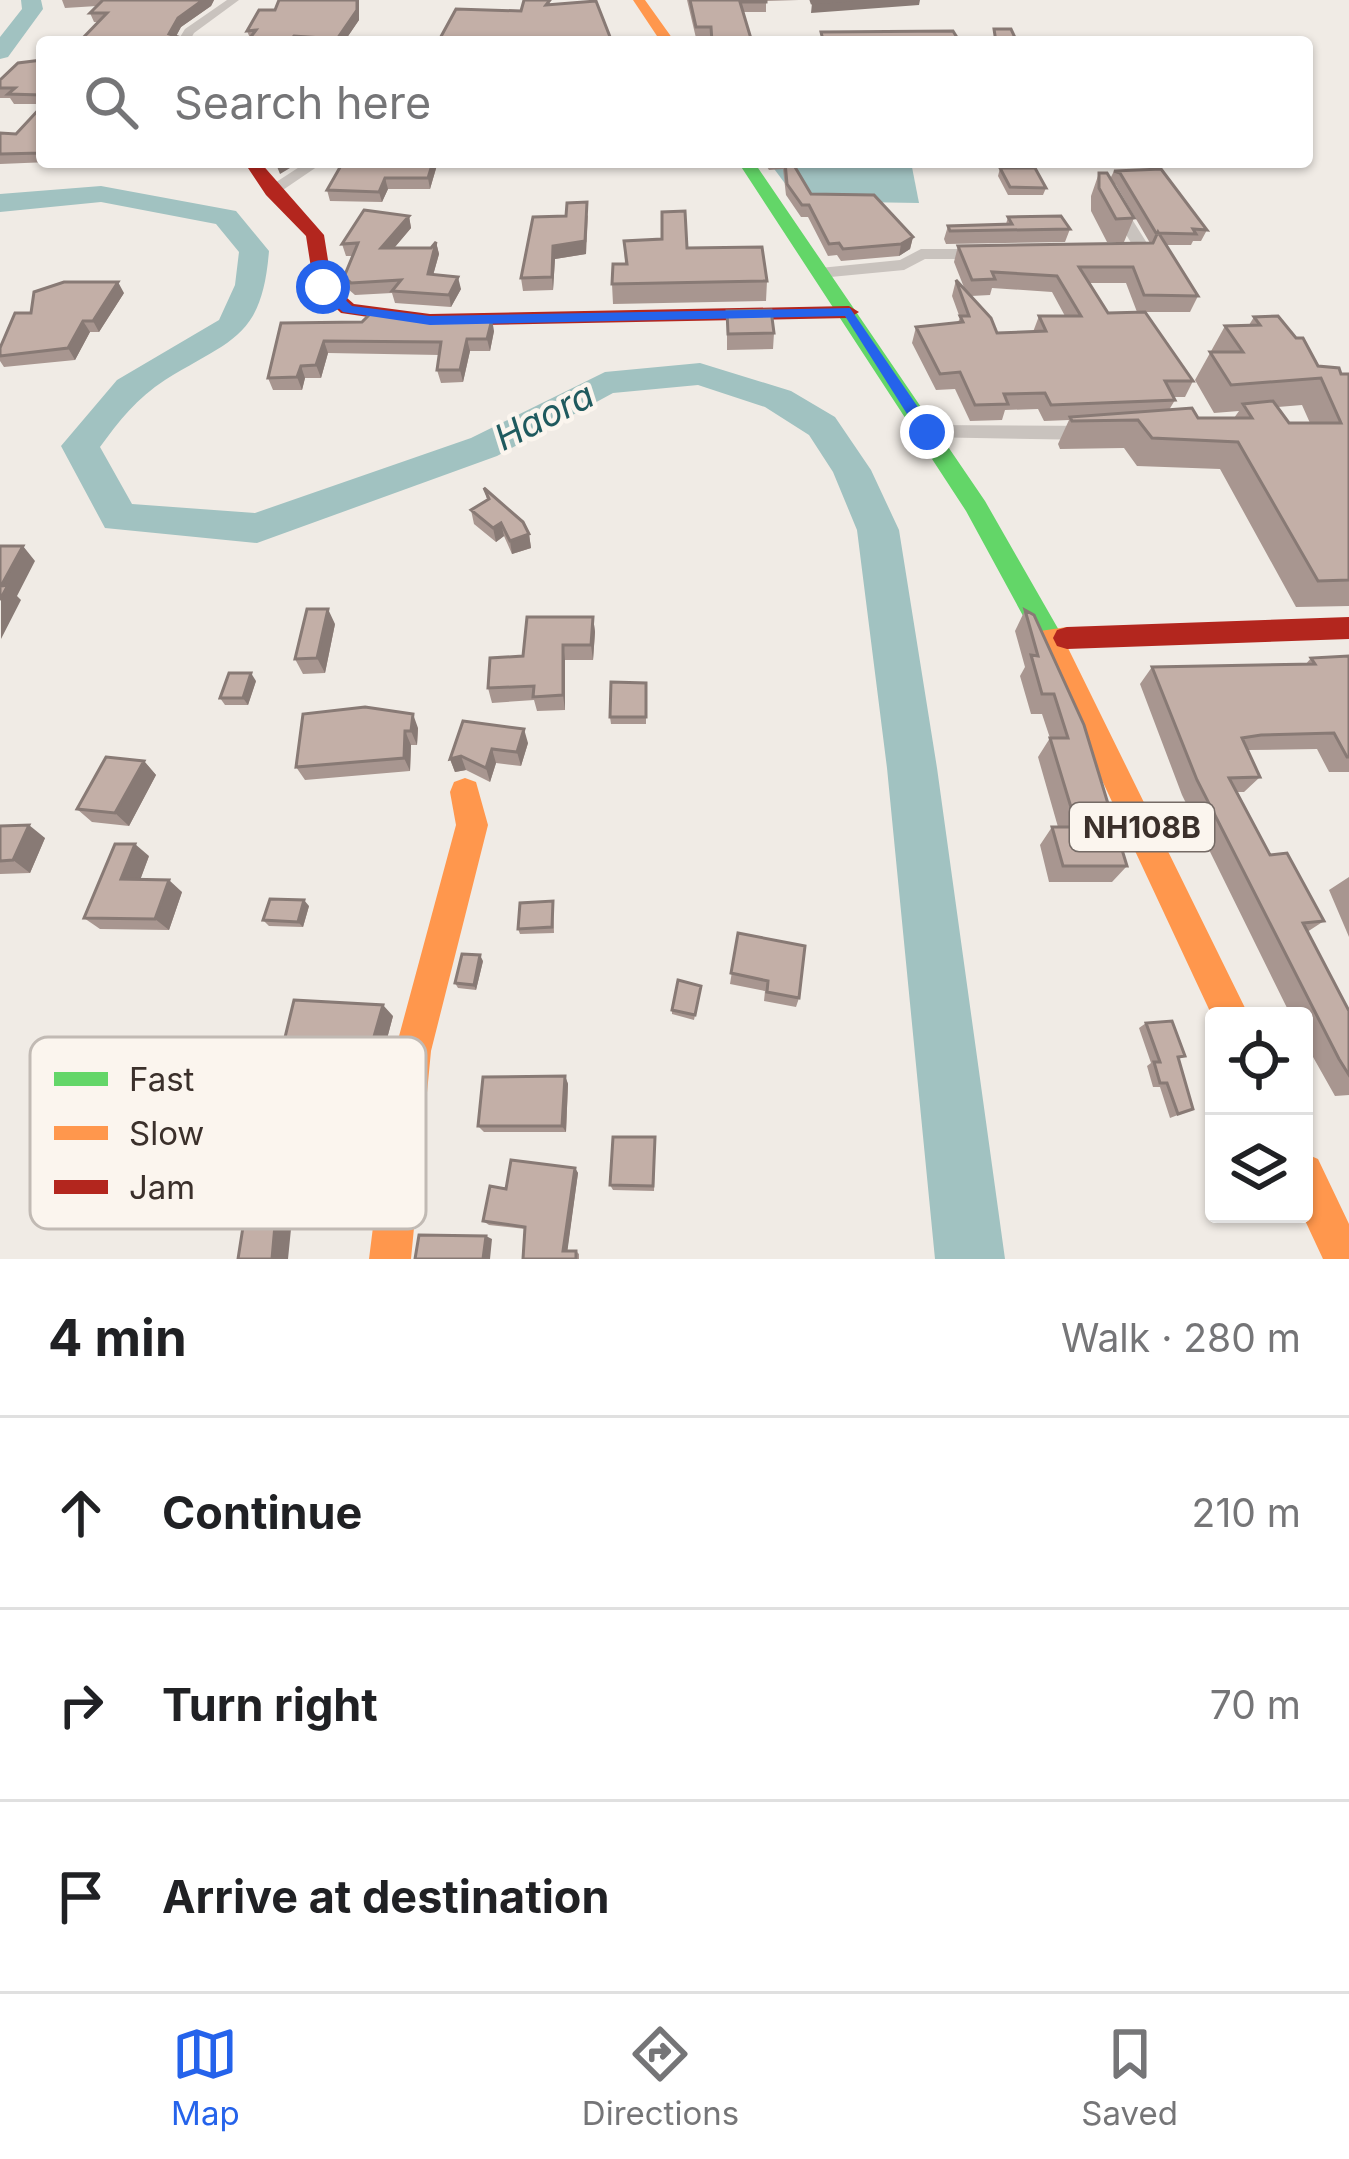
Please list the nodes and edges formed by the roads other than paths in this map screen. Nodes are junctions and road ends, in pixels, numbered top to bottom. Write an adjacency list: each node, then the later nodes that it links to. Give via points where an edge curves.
1 (234, 0): 3 (street)
2 (639, 0): 4 (main road)
3 (186, 36)
4 (664, 36)
5 (256, 168): 9 (main road)
6 (307, 168): 9 (street)
7 (750, 168): 12 (main road)
8 (1108, 190): 11 (street, via 1142,248)
9 (272, 191): 13 (main road, via 315,235 323,287 348,309 430,320)
10 (1015, 254): 12 (street, via 921,254 904,265)
11 (1093, 254)
12 (820, 273): 13 (main road)
13 (850, 312): 15 (main road)
14 (1122, 431): 15 (street)
15 (927, 432): 17 (main road)
16 (1349, 628): 17 (main road)
17 (1050, 639): 19 (main road, NH108B)
18 (465, 792): 20 (main road, via 472,825)
19 (1227, 1007)
20 (417, 1037)
21 (1313, 1192): 24 (main road)
22 (393, 1229): 23 (main road)
23 (390, 1259)
24 (1344, 1259)

